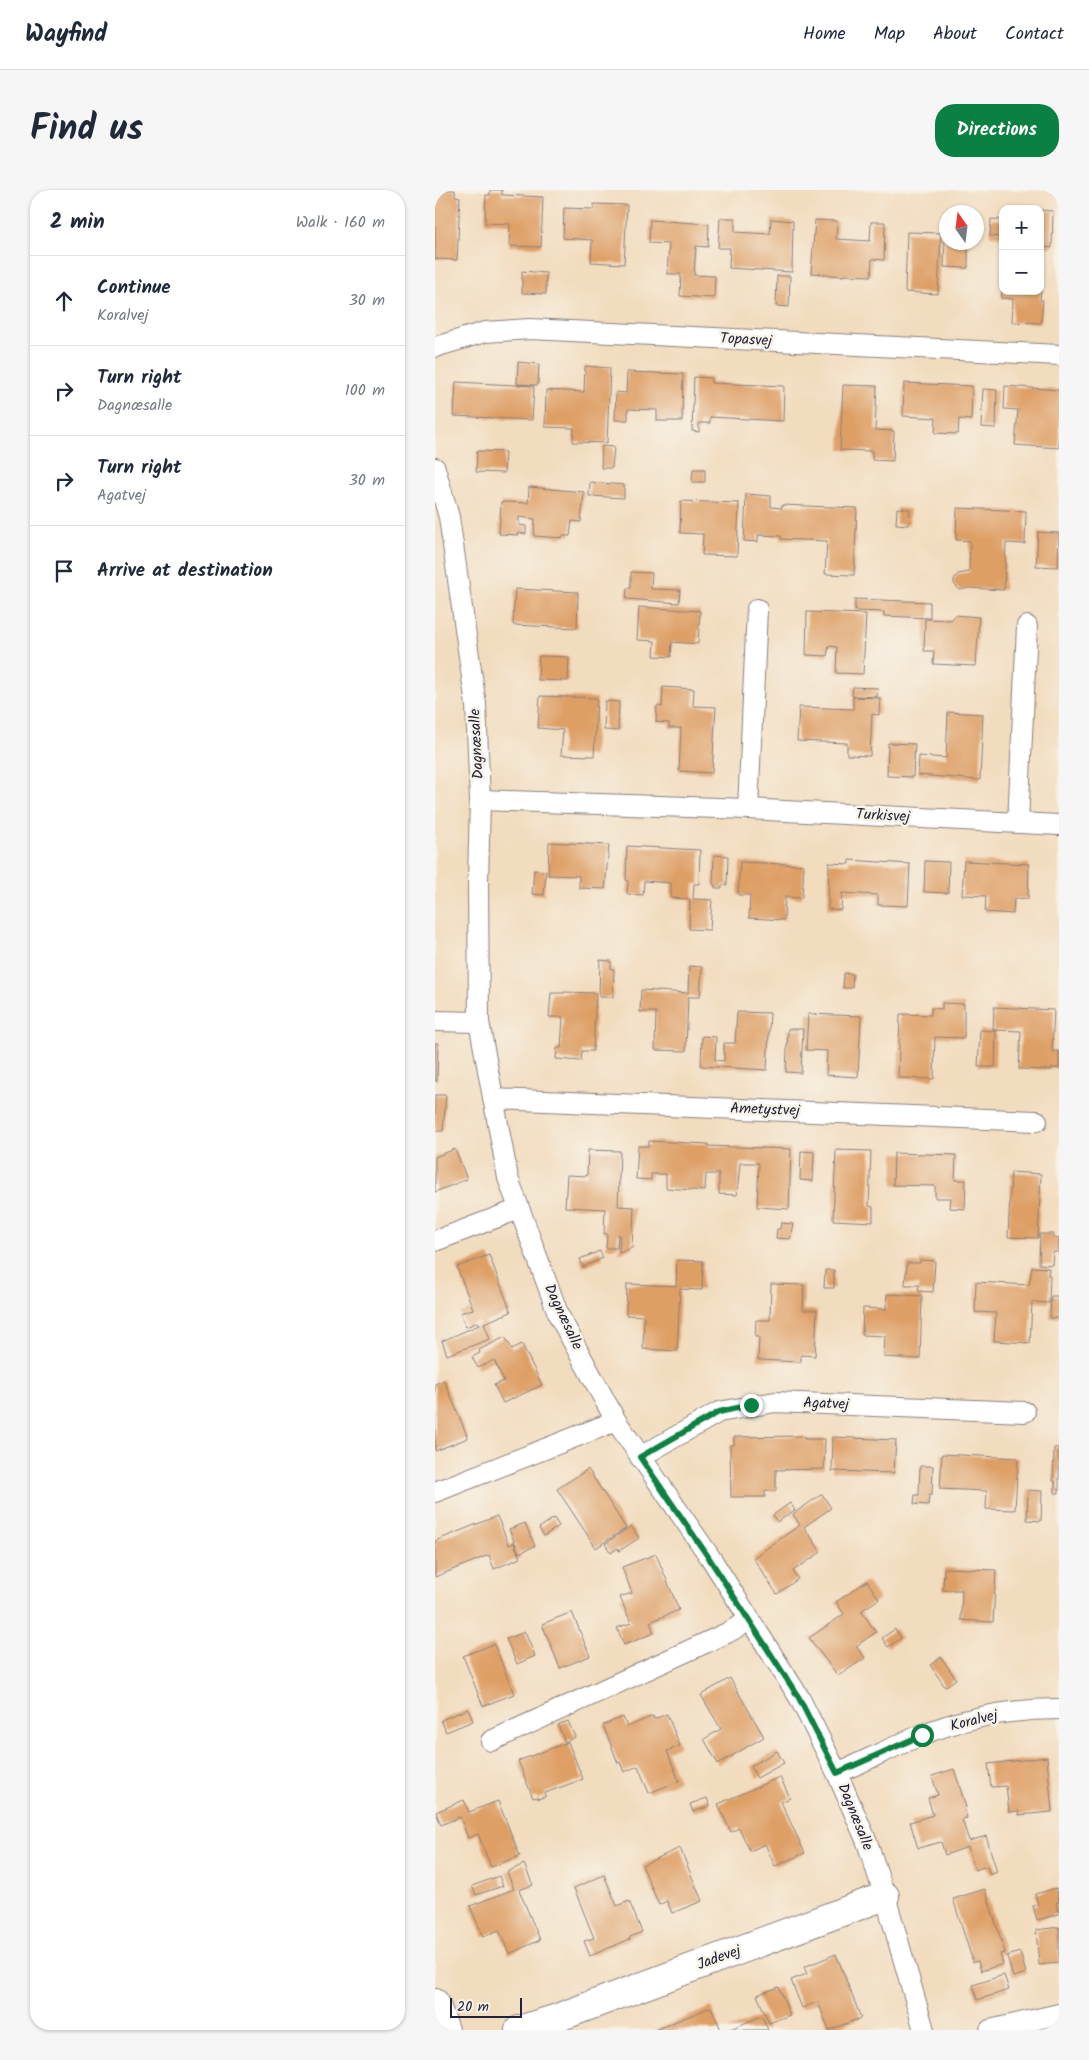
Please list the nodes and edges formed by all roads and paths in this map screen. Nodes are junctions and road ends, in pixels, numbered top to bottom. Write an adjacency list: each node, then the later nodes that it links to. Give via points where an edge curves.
1 (435, 347): 2 (street, Topasvej, via 485,332 529,329)
2 (1059, 355)
3 (435, 468): 6 (street, Dagnæsalle, via 449,517 474,696)
4 (757, 609): 7 (street)
5 (1027, 626): 8 (street)
6 (480, 800): 7 (street, Turkisvej); 11 (street, Dagnæsalle)
7 (749, 809): 8 (street, Turkisvej)
8 (1018, 823): 9 (street, Turkisvej)
9 (1059, 826)
10 (435, 1022): 11 (street)
11 (479, 1022): 12 (street, Dagnæsalle)
12 (493, 1099): 13 (street, Ametystvej); 14 (street, Dagnæsalle, via 508,1178)
13 (1037, 1121)
14 (519, 1208): 15 (street); 17 (street, Dagnæsalle, via 559,1316)
15 (435, 1240)
16 (1025, 1412): 18 (street, Agatvej, via 775,1402 719,1412)
17 (616, 1421): 18 (street, Dagnæsalle); 19 (street)
18 (640, 1457): 20 (street, Dagnæsalle)
19 (435, 1492)
20 (750, 1620): 22 (street); 23 (street, Dagnæsalle, via 799,1698)
21 (1059, 1709): 23 (street, Koralvej, via 1031,1709 968,1721 922,1735)
22 (491, 1741)
23 (837, 1773): 24 (street, Dagnæsalle, via 867,1842)
24 (885, 1896): 27 (street, Jadevej); 30 (street, Dagnæsalle)
25 (435, 2003): 28 (street)
26 (1059, 2014): 31 (street)
27 (556, 2024): 29 (street, Jadevej)
28 (445, 2030)
29 (519, 2030)
30 (924, 2030)
31 (990, 2030)

